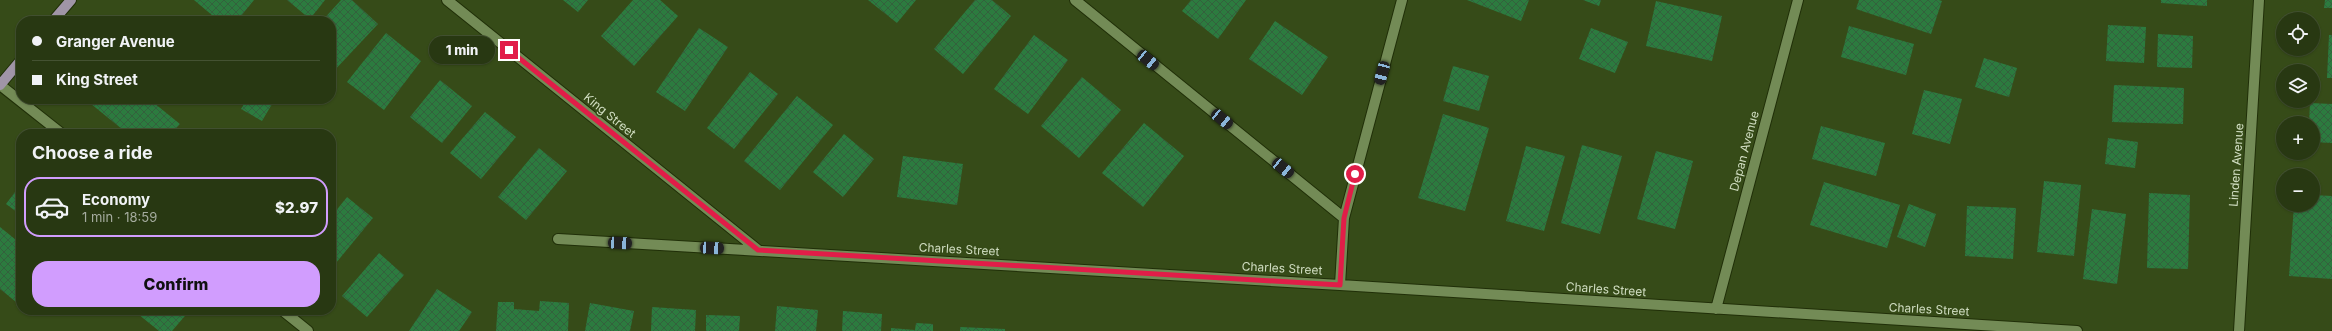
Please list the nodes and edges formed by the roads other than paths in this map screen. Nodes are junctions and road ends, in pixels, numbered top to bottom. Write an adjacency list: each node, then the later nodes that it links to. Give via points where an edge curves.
1 (71, 0): 7 (main road)
2 (447, 0): 15 (street, King Street)
3 (1075, 0): 13 (street)
4 (1402, 0): 13 (street)
5 (1798, 0): 17 (street, Depan Avenue)
6 (2259, 0): 21 (street, Linden Avenue)
7 (58, 16)
8 (16, 66): 9 (main road)
9 (0, 85): 10 (street)
10 (16, 98)
11 (24, 104): 12 (street)
12 (56, 129)
13 (1344, 218): 16 (street)
14 (558, 239): 15 (street, Charles Street)
15 (758, 250): 16 (street, Charles Street)
16 (1340, 285): 17 (street, Charles Street)
17 (1716, 309): 20 (street, Charles Street)
18 (288, 315): 19 (street)
19 (308, 331)
20 (2077, 331)
21 (2239, 331)

